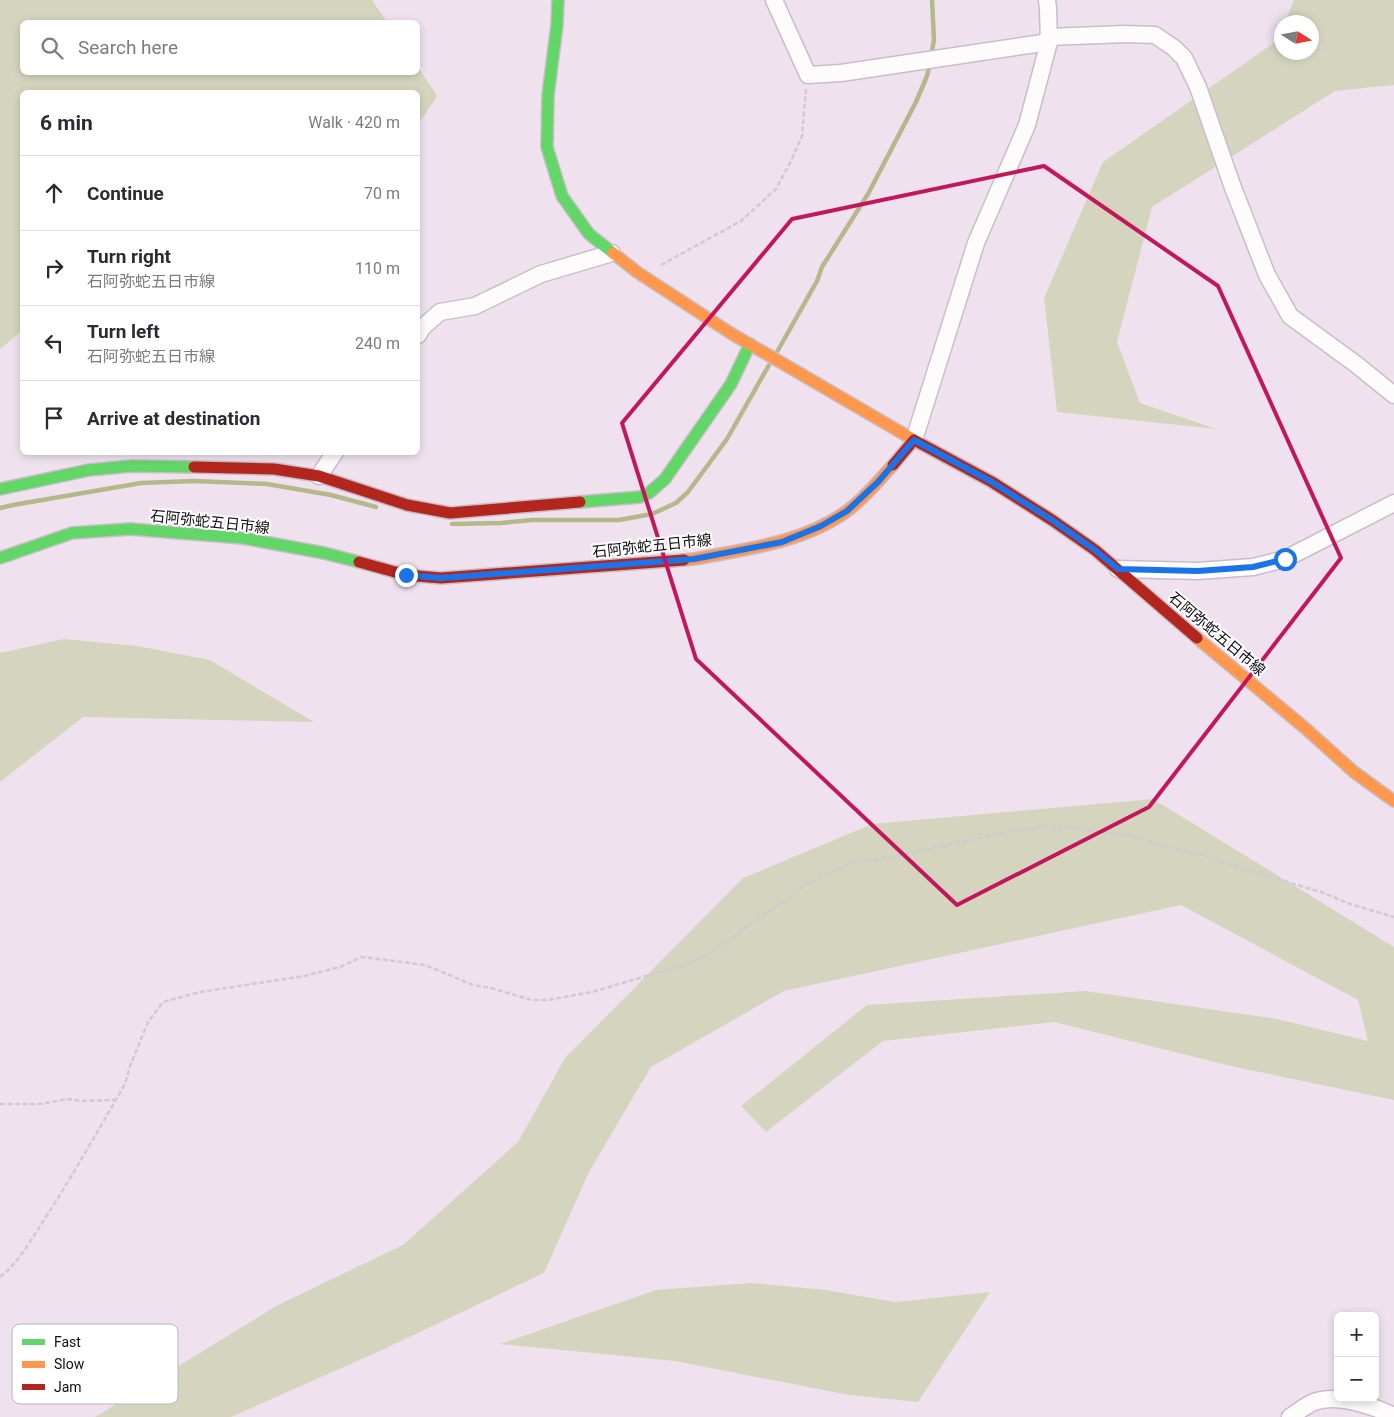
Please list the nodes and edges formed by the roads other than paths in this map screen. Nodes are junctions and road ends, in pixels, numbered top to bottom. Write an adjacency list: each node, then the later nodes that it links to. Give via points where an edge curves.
1 (558, 0): 5 (main road, via 548,95 547,147 550,164 562,196 589,234)
2 (774, 0): 4 (street, via 808,76)
3 (1047, 0): 4 (street)
4 (1048, 40): 8 (street, via 1125,34 1155,36 1184,58 1198,87 1267,275 1290,316); 9 (street, via 1027,125 976,243)
5 (612, 253): 6 (street, via 541,274 476,306 440,312); 7 (main road, via 642,276)
6 (420, 333)
7 (750, 344): 9 (main road); 11 (main road, via 731,384 665,479 640,497 450,513 407,505)
8 (1394, 395)
9 (914, 440): 14 (main road, 石阿弥蛇五日市線, via 878,482 847,511 821,526 782,542 694,559 441,578 406,575 243,538 130,529 72,533); 15 (main road, 石阿弥蛇五日市線, via 992,482 1052,520)
10 (333, 455): 11 (street)
11 (319, 476): 12 (main road, via 274,469 132,466 89,470)
12 (0, 489)
13 (1394, 503): 15 (street, via 1285,559 1253,567 1198,571)
14 (0, 558)
15 (1118, 569): 16 (main road, 石阿弥蛇五日市線, via 1354,772)
16 (1394, 801)
17 (1394, 1416): 18 (street, via 1376,1407 1327,1399 1313,1402)
18 (1290, 1417)

